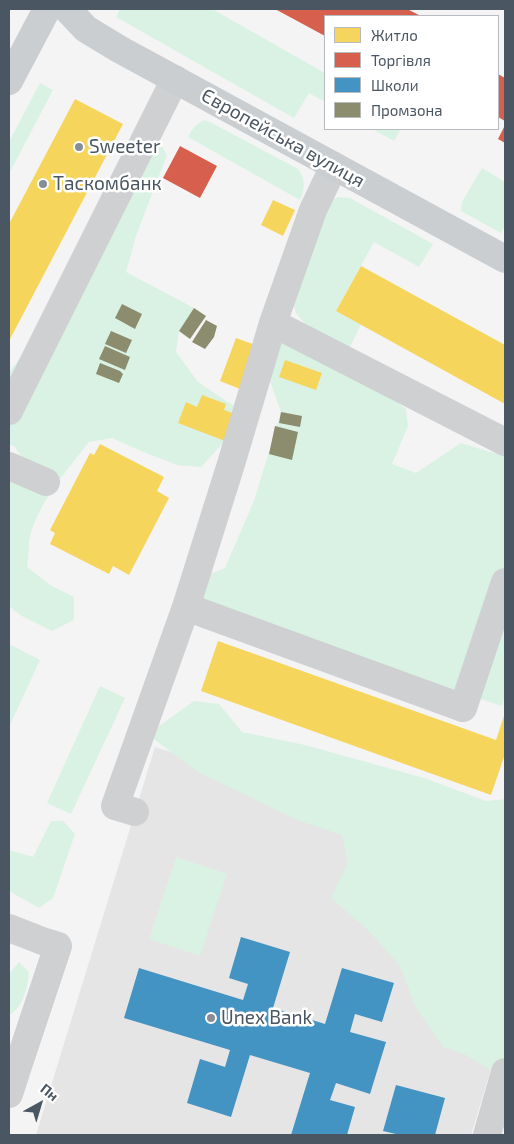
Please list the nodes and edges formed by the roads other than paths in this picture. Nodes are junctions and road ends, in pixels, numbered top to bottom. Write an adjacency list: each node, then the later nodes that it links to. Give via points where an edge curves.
1 (47, 9): 4 (main road)
2 (66, 9): 3 (main road, Європейська вулиця, via 86,28)
3 (175, 79): 5 (main road, Європейська вулиця); 8 (lane)
4 (9, 81)
5 (334, 166): 6 (main road, Європейська вулиця); 7 (lane, via 313,210)
6 (505, 259)
7 (273, 323): 9 (lane); 13 (lane)
8 (9, 411)
9 (505, 442)
10 (9, 466): 11 (lane)
11 (46, 482)
12 (505, 582): 13 (lane, via 463,708)
13 (186, 607): 14 (lane, via 115,806)
14 (135, 812)
15 (9, 928): 16 (lane, via 58,946)
16 (13, 1064): 18 (lane)
17 (505, 1072): 19 (lane)
18 (9, 1094)
19 (487, 1135)

